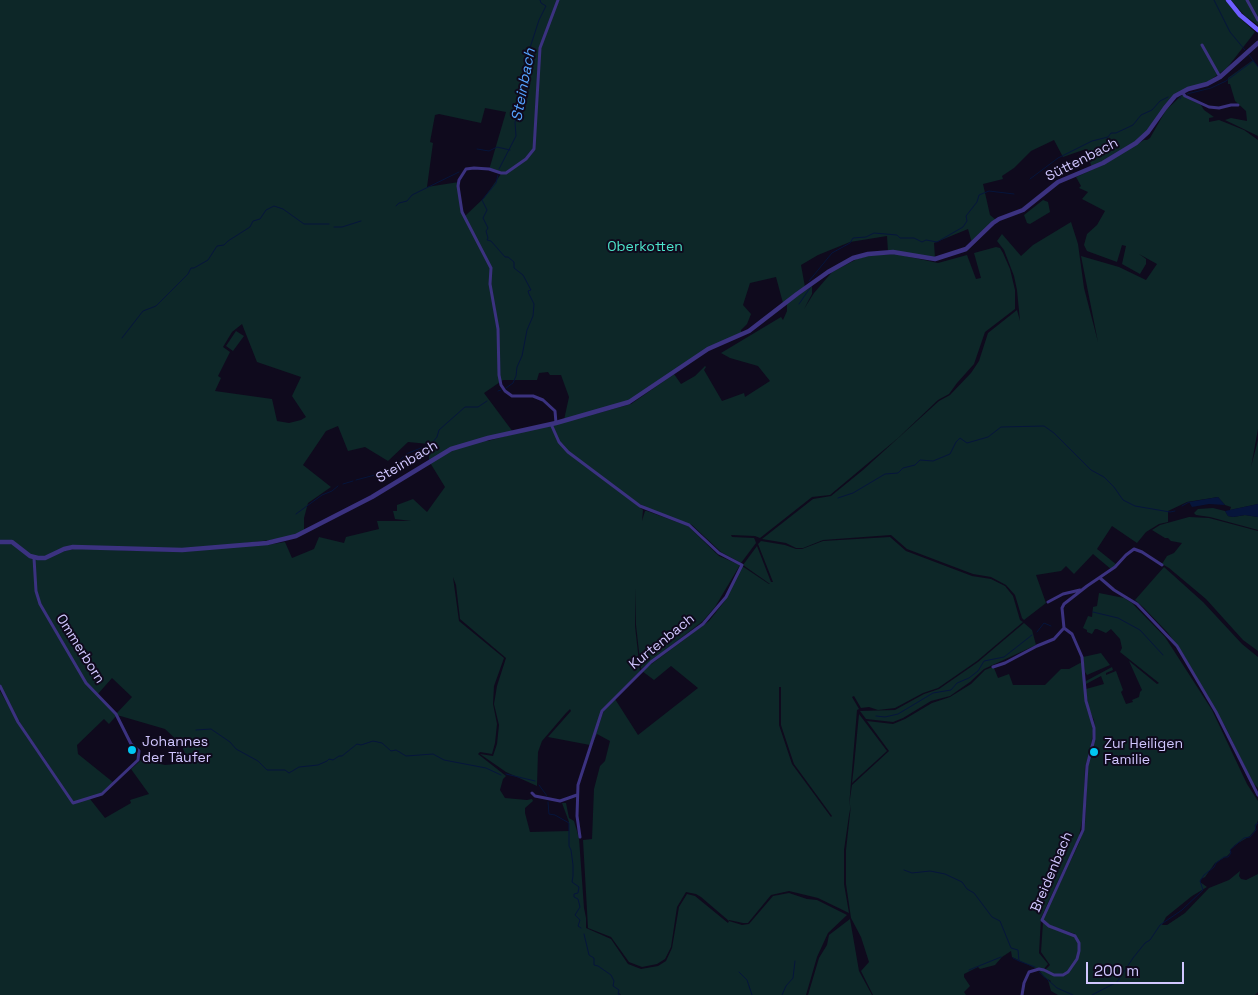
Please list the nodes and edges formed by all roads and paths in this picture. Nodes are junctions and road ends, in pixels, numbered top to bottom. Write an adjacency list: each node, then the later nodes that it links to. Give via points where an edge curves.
1 (558, 0): 12 (street, via 540,48 534,150 518,166 506,172 466,169 458,184 460,208 491,266 502,387 512,396 533,396 543,400 555,411)
2 (1228, 0): 5 (main road)
3 (1247, 0): 4 (street)
4 (1258, 20)
5 (1258, 30)
6 (1258, 42): 8 (street, Süttenbach)
7 (1202, 45): 8 (street)
8 (1220, 77): 9 (street, Süttenbach)
9 (1182, 92): 10 (street, via 1209,107); 11 (street, Süttenbach, via 1169,102 1136,143 1098,166 1058,182 1024,210 993,223 966,249 935,259 904,252 856,256 742,335 708,349)
10 (1238, 105)
11 (670, 374): 12 (street, Steinbach, via 629,402)
12 (553, 423): 14 (street, Steinbach, via 451,449 315,527 283,540 182,550 75,547 45,558); 23 (street, Kurtenbach, via 558,442 568,452 640,506 689,525 719,553 742,565 726,598 703,624 651,662 602,711)
13 (0, 542): 14 (street, via 15,543)
14 (34, 558): 21 (street, Ommerborn, via 40,604 86,683 116,714 131,744 139,751 138,760 102,794 72,802 18,722)
15 (1162, 565): 16 (street, via 1134,549)
16 (1100, 578): 17 (street); 24 (street, via 1137,604 1177,646 1216,712)
17 (1080, 590): 18 (street); 19 (street, via 1062,608)
18 (1048, 602)
19 (1064, 628): 20 (street, via 1054,639); 26 (street, Breidenbach, via 1072,634 1082,657 1094,739 1087,766 1083,830 1042,918 1045,923 1075,936 1079,943 1078,955 1063,975 1054,976 1039,969 1029,972)
20 (993, 667)
21 (0, 686)
22 (532, 793): 23 (street, via 560,801)
23 (577, 795): 25 (street, Kurtenbach)
24 (1258, 795)
25 (580, 837)
26 (1022, 995)

